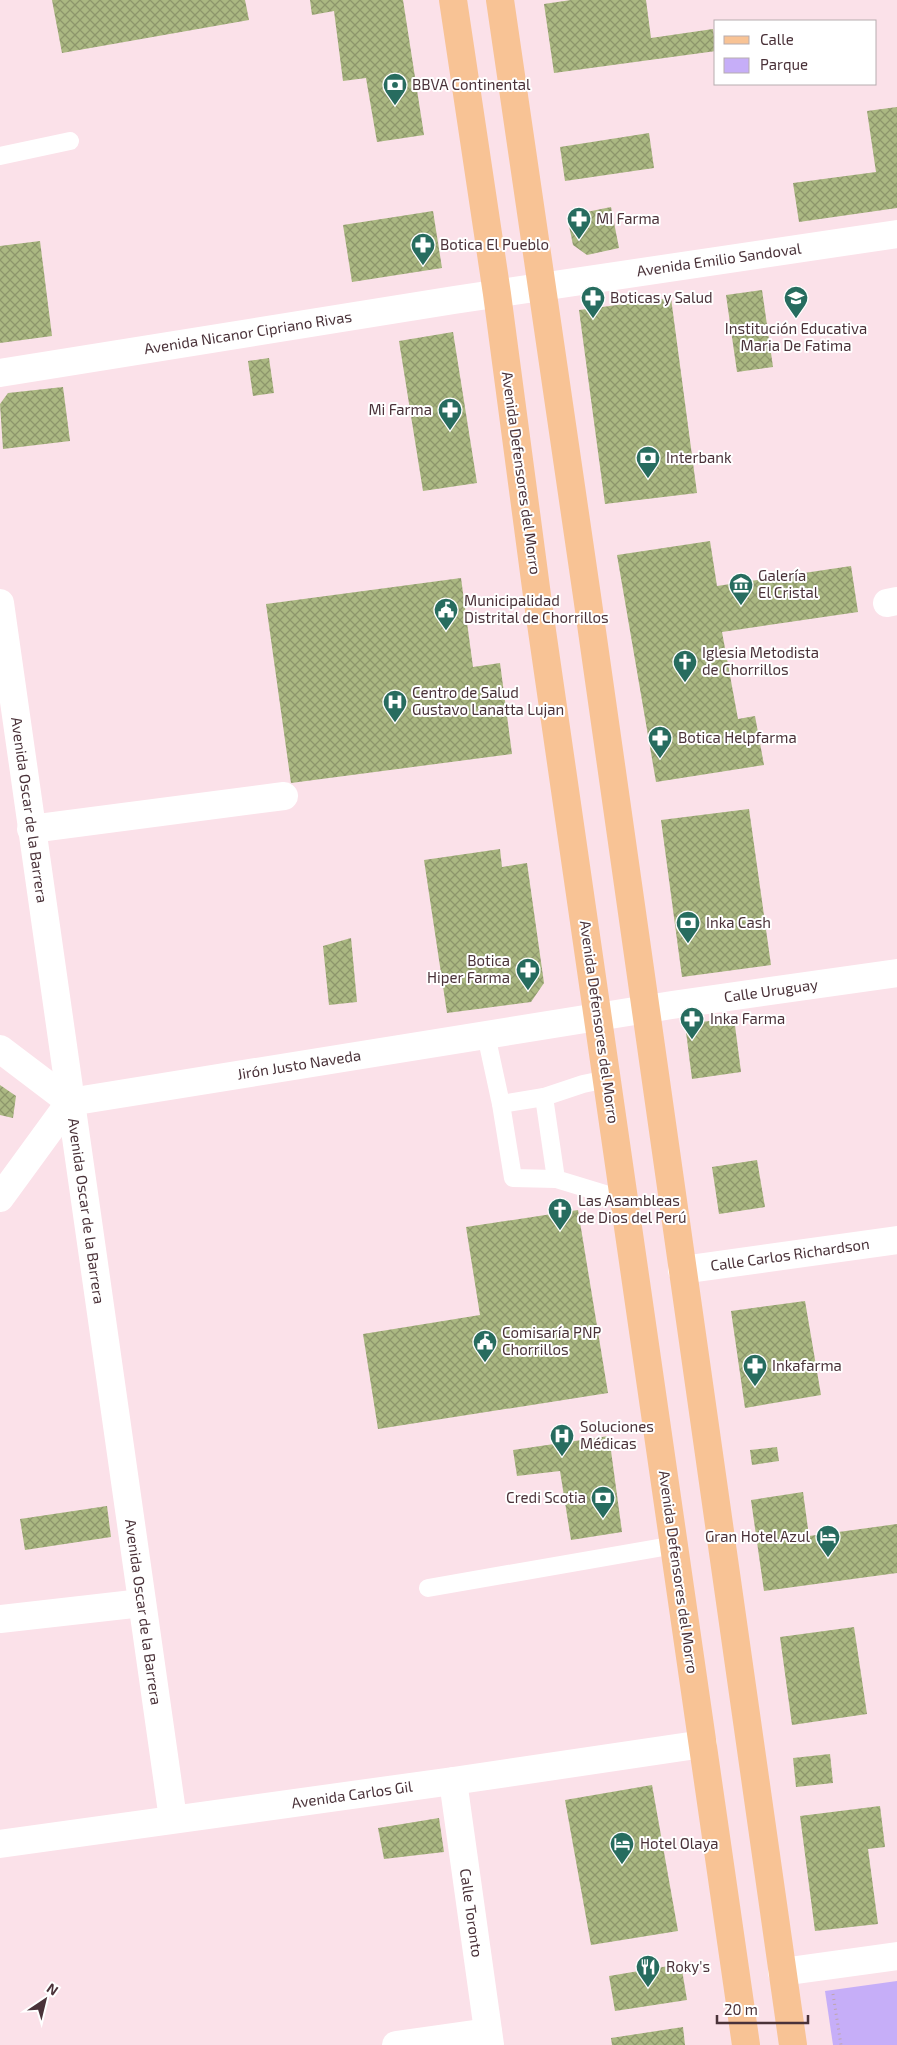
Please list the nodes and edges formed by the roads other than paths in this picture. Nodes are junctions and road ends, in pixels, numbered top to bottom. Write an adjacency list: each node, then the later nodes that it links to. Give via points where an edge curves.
1 (453, 0): 7 (main road, Avenida Defensores del Morro)
2 (500, 0): 6 (main road)
3 (70, 141): 4 (lane)
4 (0, 156)
5 (897, 234): 6 (street, Avenida Emilio Sandoval)
6 (542, 287): 7 (street, Avenida Emilio Sandoval); 13 (main road)
7 (497, 294): 8 (street, Avenida Nicanor Cipriano Rivas); 14 (main road, Avenida Defensores del Morro)
8 (0, 373)
9 (0, 603): 11 (street, Avenida Oscar de la Barrera)
10 (284, 796): 11 (street)
11 (32, 828): 19 (street, Avenida Oscar de la Barrera)
12 (897, 973): 13 (street, Calle Uruguay)
13 (646, 1010): 14 (street, Jirón Justo Naveda); 25 (main road)
14 (598, 1018): 15 (street, Jirón Justo Naveda); 17 (main road, Avenida Defensores del Morro)
15 (486, 1036): 19 (street, Jirón Justo Naveda); 20 (lane)
16 (0, 1050): 19 (street)
17 (607, 1079): 18 (lane); 23 (main road, Avenida Defensores del Morro)
18 (544, 1097): 20 (lane); 21 (lane)
19 (70, 1102): 22 (street); 28 (street, Avenida Oscar de la Barrera)
20 (501, 1104): 21 (lane, via 513,1178)
21 (556, 1179): 23 (lane)
22 (0, 1198)
23 (625, 1200): 26 (main road, Avenida Defensores del Morro)
24 (897, 1240): 25 (street, Calle Carlos Richardson)
25 (682, 1270): 35 (main road)
26 (674, 1545): 27 (lane); 30 (main road, Avenida Defensores del Morro)
27 (428, 1588)
28 (142, 1603): 29 (street); 32 (street, Avenida Oscar de la Barrera)
29 (0, 1619)
30 (703, 1744): 31 (street, Avenida Carlos Gil); 38 (main road, Avenida Defensores del Morro)
31 (453, 1781): 32 (street, Avenida Carlos Gil); 36 (street, Calle Toronto)
32 (173, 1819): 33 (street, Avenida Carlos Gil)
33 (0, 1844)
34 (897, 1956): 35 (street)
35 (782, 1972): 39 (main road)
36 (489, 2039): 37 (street)
37 (396, 2045)
38 (746, 2045)
39 (793, 2045)

